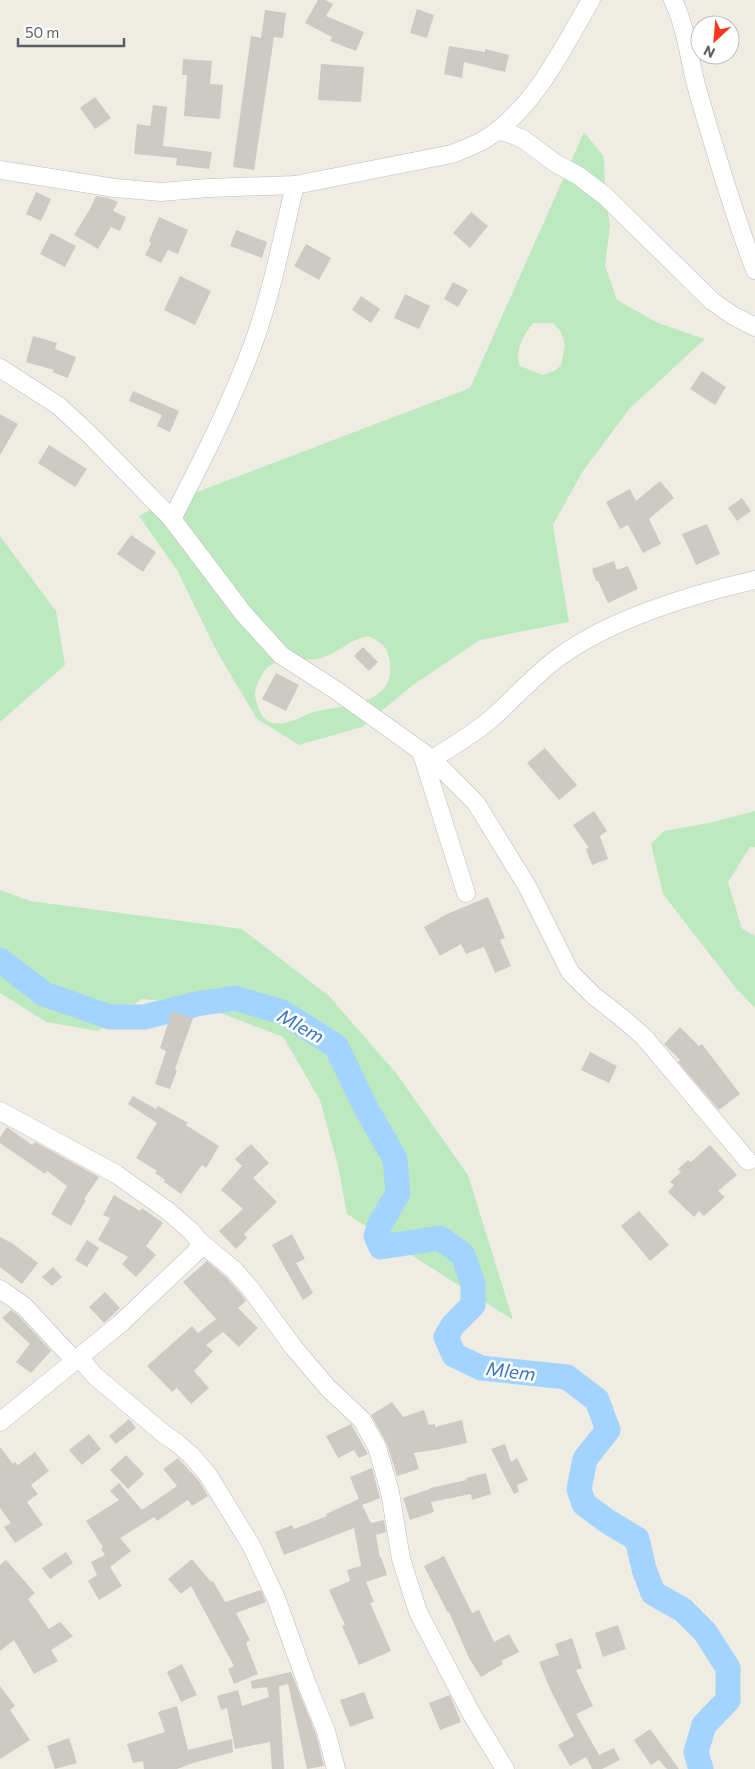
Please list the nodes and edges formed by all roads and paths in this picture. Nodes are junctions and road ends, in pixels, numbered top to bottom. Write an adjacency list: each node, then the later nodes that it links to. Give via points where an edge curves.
1 (591, 0): 3 (street, via 538,88)
2 (673, 0): 6 (street, via 683,21 698,90)
3 (497, 131): 5 (street, via 452,154); 7 (street, via 523,139 605,196 712,301)
4 (0, 170): 5 (street, via 161,192)
5 (295, 185): 9 (street, via 270,288 250,352 209,449)
6 (755, 270)
7 (755, 327)
8 (0, 368): 9 (street, via 59,406)
9 (172, 519): 11 (street, via 243,613 281,655)
10 (755, 580): 11 (street, via 660,607 588,640 558,658 491,719)
11 (427, 756): 12 (street); 14 (street, via 476,803 527,886 570,972 644,1037)
12 (466, 893)
13 (0, 1111): 15 (street, via 116,1174 168,1211)
14 (748, 1161)
15 (199, 1241): 17 (street, via 198,1250 184,1265); 20 (street, via 239,1276 328,1388 362,1420 377,1447 390,1492 401,1559 418,1612 471,1713)
16 (0, 1289): 17 (street, via 24,1306)
17 (78, 1360): 18 (street); 19 (street, via 177,1442 208,1475 251,1545 276,1598 326,1731)
18 (0, 1422)
19 (336, 1769)
20 (505, 1769)

